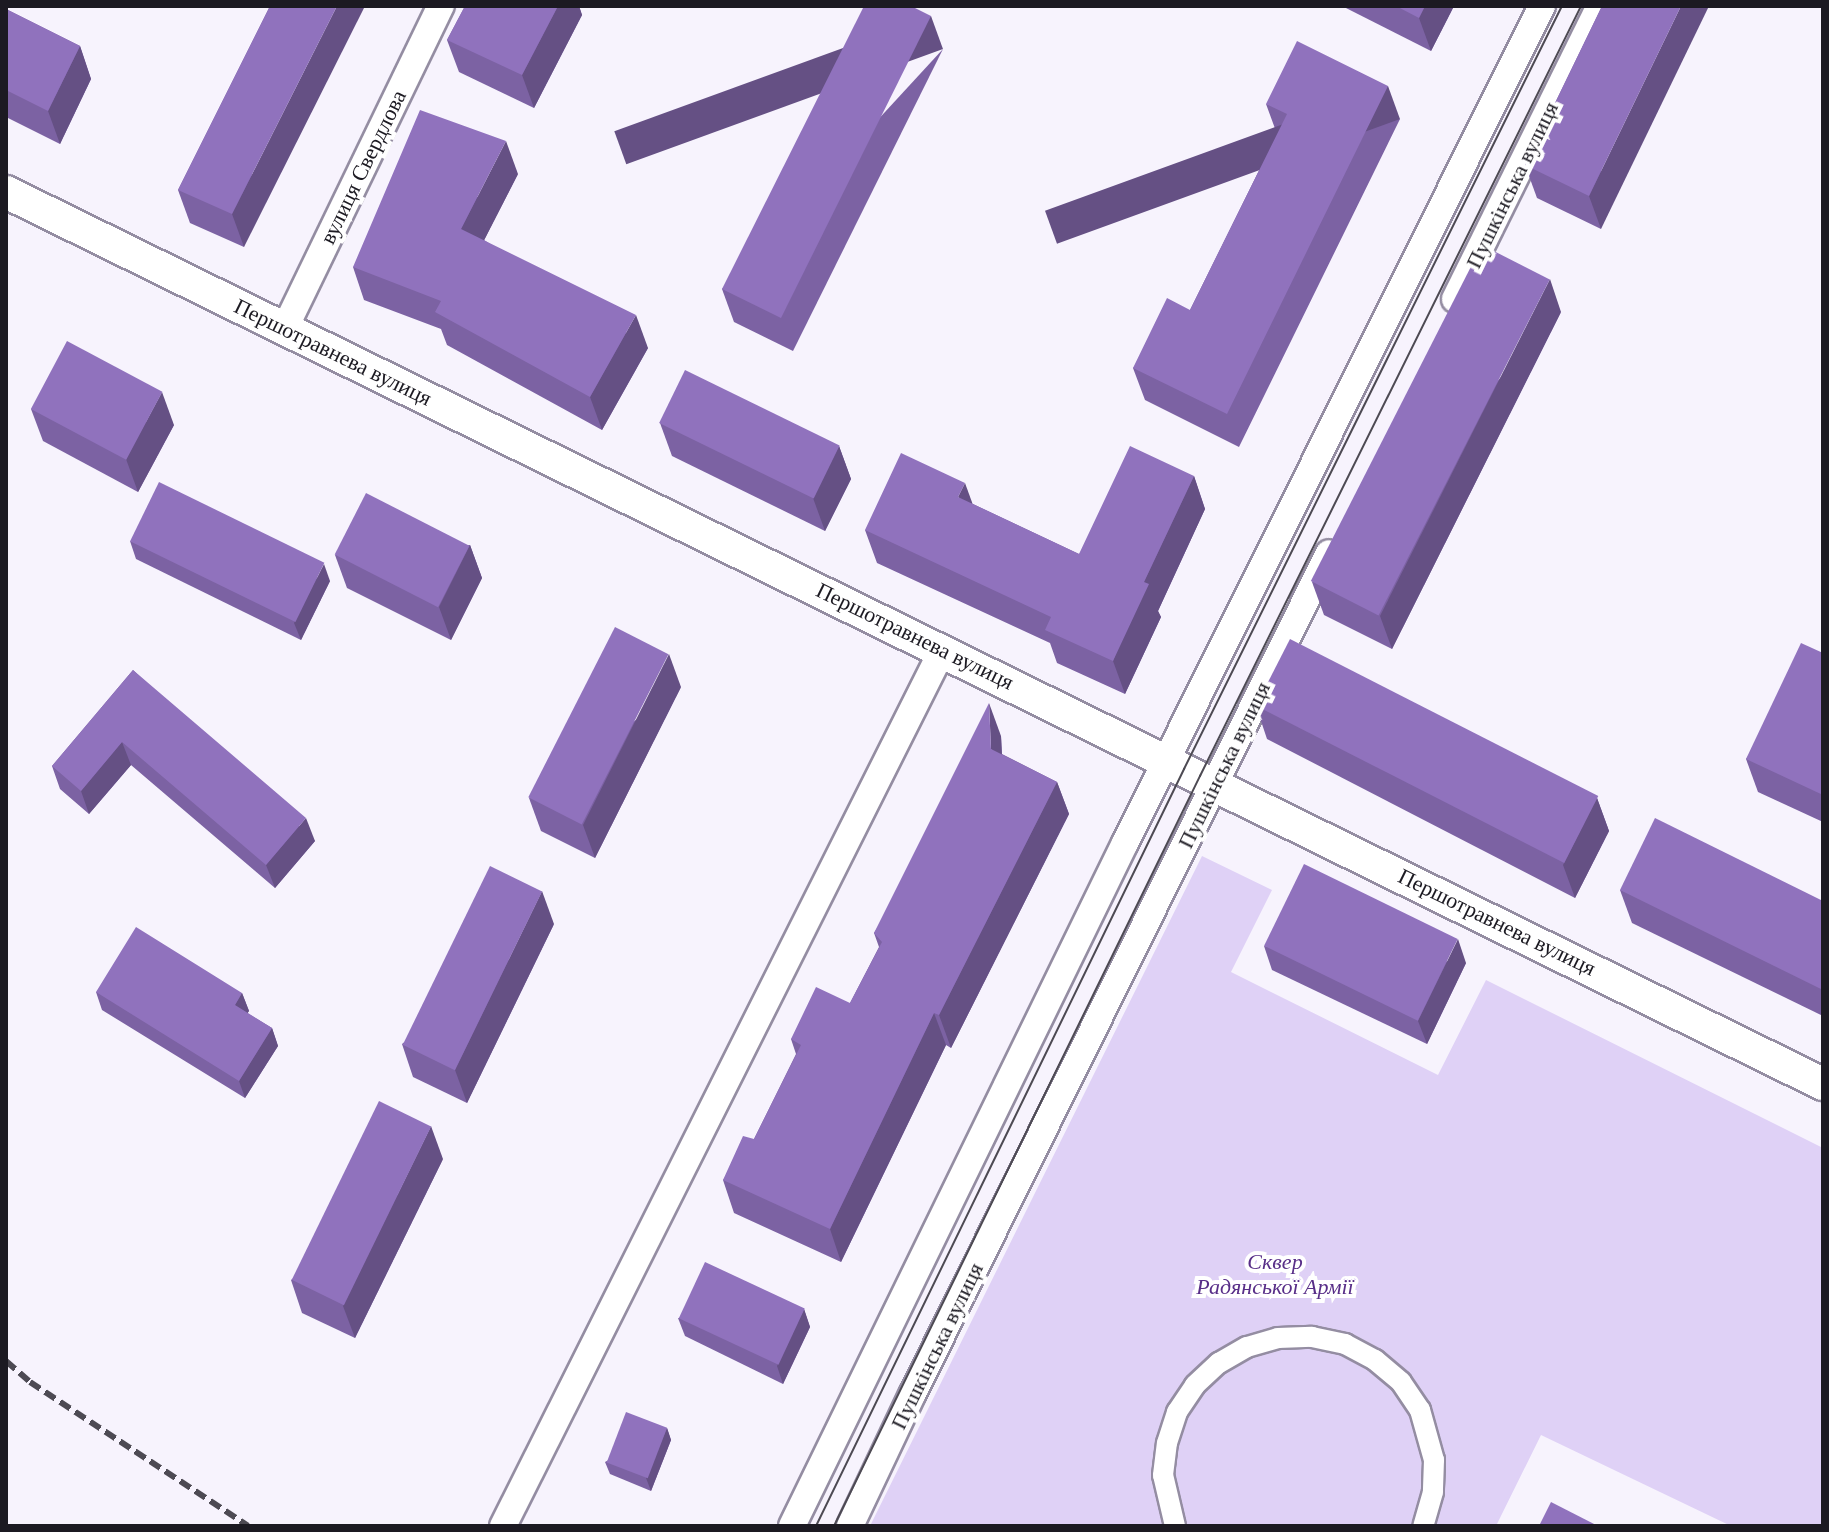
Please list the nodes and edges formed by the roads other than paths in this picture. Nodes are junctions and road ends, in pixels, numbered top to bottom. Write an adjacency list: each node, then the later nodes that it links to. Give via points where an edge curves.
1 (441, 6): 6 (street, вулиця Свердлова)
2 (1542, 6): 9 (street)
3 (1600, 6): 5 (street, Пушкінська вулиця)
4 (6, 192): 6 (street, Першотравнева вулиця)
5 (1447, 317)
6 (285, 328): 8 (street, Першотравнева вулиця)
7 (1342, 529): 10 (street, Пушкінська вулиця)
8 (943, 649): 9 (street, Першотравнева вулиця); 12 (street)
9 (1166, 761): 10 (street, Першотравнева вулиця); 13 (street)
10 (1216, 783): 11 (street, Першотравнева вулиця); 14 (street, Пушкінська вулиця)
11 (1823, 1084)
12 (503, 1526)
13 (792, 1526)
14 (850, 1526)
15 (1175, 1526): 16 (street, via 1163,1475 1167,1443 1177,1412 1195,1385 1247,1347 1278,1338 1312,1337 1345,1344 1375,1360 1401,1382 1420,1410 1434,1460 1433,1492)
16 (1423, 1526)

